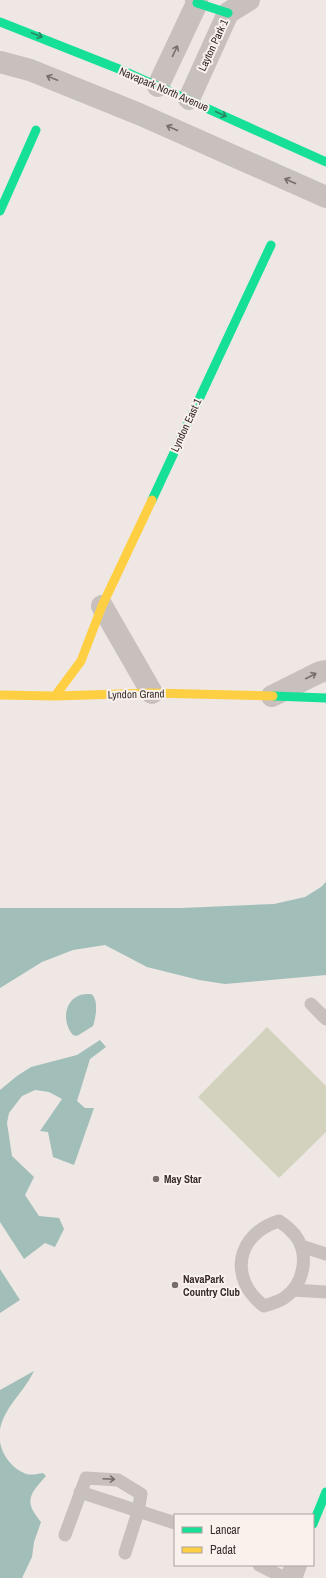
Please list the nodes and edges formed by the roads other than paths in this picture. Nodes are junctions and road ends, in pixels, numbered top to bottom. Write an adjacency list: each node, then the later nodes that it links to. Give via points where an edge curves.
1 (249, 0): 3 (street, Layton Park 1)
2 (196, 2): 3 (street); 6 (street, one-way to 2)
3 (228, 13): 7 (street, Layton Park 1)
4 (0, 22): 6 (street, Navapark North Avenue, one-way to 6)
5 (0, 62): 10 (street, one-way to 5, via 139,114 30,70)
6 (158, 86): 7 (street, Navapark North Avenue)
7 (189, 99): 9 (street, Navapark North Avenue, one-way to 9)
8 (36, 130): 11 (street)
9 (326, 162)
10 (326, 197)
11 (0, 211)
12 (270, 245): 13 (street, Lyndon East 1)
13 (102, 606): 15 (street); 17 (street, Lyndon East 1, via 82,661)
14 (326, 672): 18 (street, Lyndon Grand, one-way to 14, via 320,672)
15 (152, 693): 17 (street, Lyndon Grand); 18 (street, Lyndon Grand)
16 (0, 695): 17 (street, Lyndon Grand)
17 (55, 696)
18 (272, 696): 19 (street, Lyndon Grand)
19 (326, 698)
20 (311, 1004): 21 (lane)
21 (326, 1018)
22 (301, 1246): 23 (lane); 24 (lane, via 303,1269); 24 (lane, via 296,1236 279,1221 269,1224 260,1229 246,1245 241,1265 245,1284 250,1293 264,1306 275,1303)
23 (326, 1254)
24 (293, 1290): 25 (lane)
25 (326, 1292)
26 (80, 1492): 28 (lane); 28 (lane, one-way to 28, via 86,1478 118,1480 141,1494); 31 (lane)
27 (326, 1492): 29 (street)
28 (138, 1512): 30 (lane); 32 (lane)
29 (314, 1522)
30 (174, 1523)
31 (65, 1535)
32 (125, 1553)
33 (262, 1566): 35 (lane)
34 (296, 1566): 36 (street)
35 (286, 1578)
36 (291, 1578)

